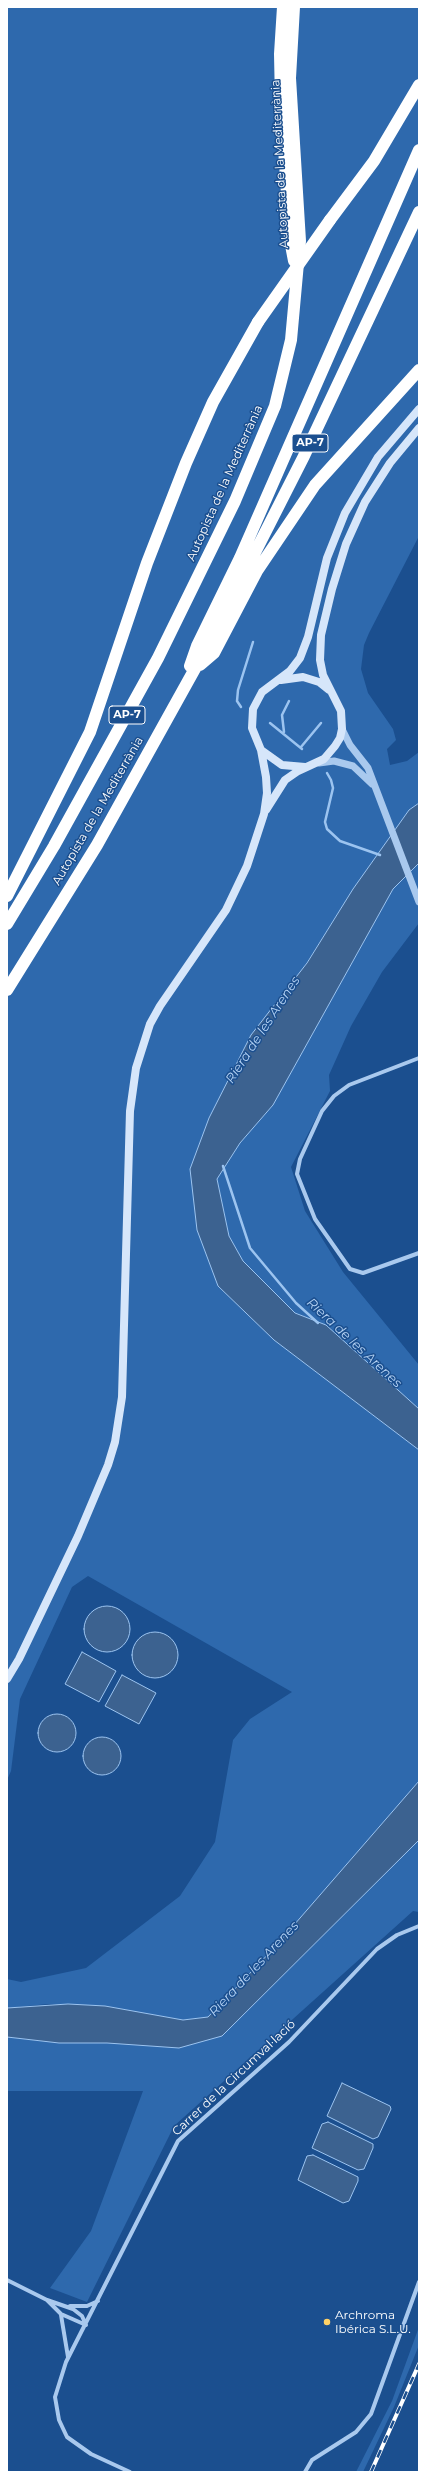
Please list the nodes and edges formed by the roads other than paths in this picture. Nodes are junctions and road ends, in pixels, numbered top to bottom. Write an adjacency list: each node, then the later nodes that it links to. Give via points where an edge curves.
1 (283, 7): 6 (highway, via 280,54 281,102 290,240)
2 (294, 7): 6 (highway, Autopista de la Mediterrània / AP-7, via 290,78 300,241)
3 (419, 84): 20 (highway, bridge, via 374,161 258,322 216,396 186,463 147,563 90,732)
4 (419, 150): 12 (highway, via 240,558 197,646)
5 (419, 212): 10 (highway, Autopista de la Mediterrània / AP-7, via 275,515)
6 (296, 273): 22 (highway, Autopista de la Mediterrània / AP-7, via 295,307 288,360 276,406 258,449 158,658 54,846)
7 (419, 370): 10 (highway, via 315,485 257,571 214,653)
8 (419, 409): 11 (main road, via 378,457 352,499 328,558 303,652 295,665)
9 (419, 428): 13 (main road, via 390,462 369,496 352,529 336,572 321,635 320,652 321,669)
10 (194, 670): 12 (highway, Autopista de la Mediterrània / AP-7)
11 (277, 681): 13 (main road, via 296,676 311,678 324,685); 15 (main road, via 262,692 253,709 252,728)
12 (183, 688): 23 (highway, Autopista de la Mediterrània / AP-7, via 97,845)
13 (335, 696): 14 (main road, via 341,711)
14 (342, 729): 16 (main road, via 336,746); 18 (street, via 350,745 368,768)
15 (261, 750): 17 (main road, via 282,765); 19 (main road, via 267,787)
16 (317, 763): 17 (main road); 18 (street, via 334,761 353,766)
17 (307, 766): 19 (main road, via 285,780)
18 (374, 786): 21 (street)
19 (264, 814): 26 (main road, via 235,894 160,1006 139,1054 130,1110 122,1397 118,1428 100,1484)
20 (7, 896)
21 (419, 902)
22 (7, 924)
23 (7, 990)
24 (419, 1058): 25 (street, via 349,1085 334,1096 322,1111 300,1159 297,1174 315,1219 350,1269 363,1272)
25 (419, 1253)
26 (7, 1680)
27 (419, 1926): 31 (street, Carrer de la Circumval·lació, via 397,1935 377,1949 289,2042 178,2141)
28 (7, 2280): 30 (street)
29 (419, 2282): 37 (street, via 371,2414 356,2432 312,2460)
30 (47, 2300): 32 (street); 33 (street)
31 (98, 2301): 32 (street, via 87,2306); 34 (street, Carrer de la Circumval·lació)
32 (66, 2305): 34 (street, via 82,2316)
33 (61, 2314): 34 (street); 35 (street)
34 (86, 2325): 35 (street, Carrer de la Circumval·lació)
35 (68, 2357): 36 (street, Carrer de la Circumval·lació, via 55,2397 59,2420 67,2437 91,2454)
36 (130, 2472)
37 (305, 2472)

